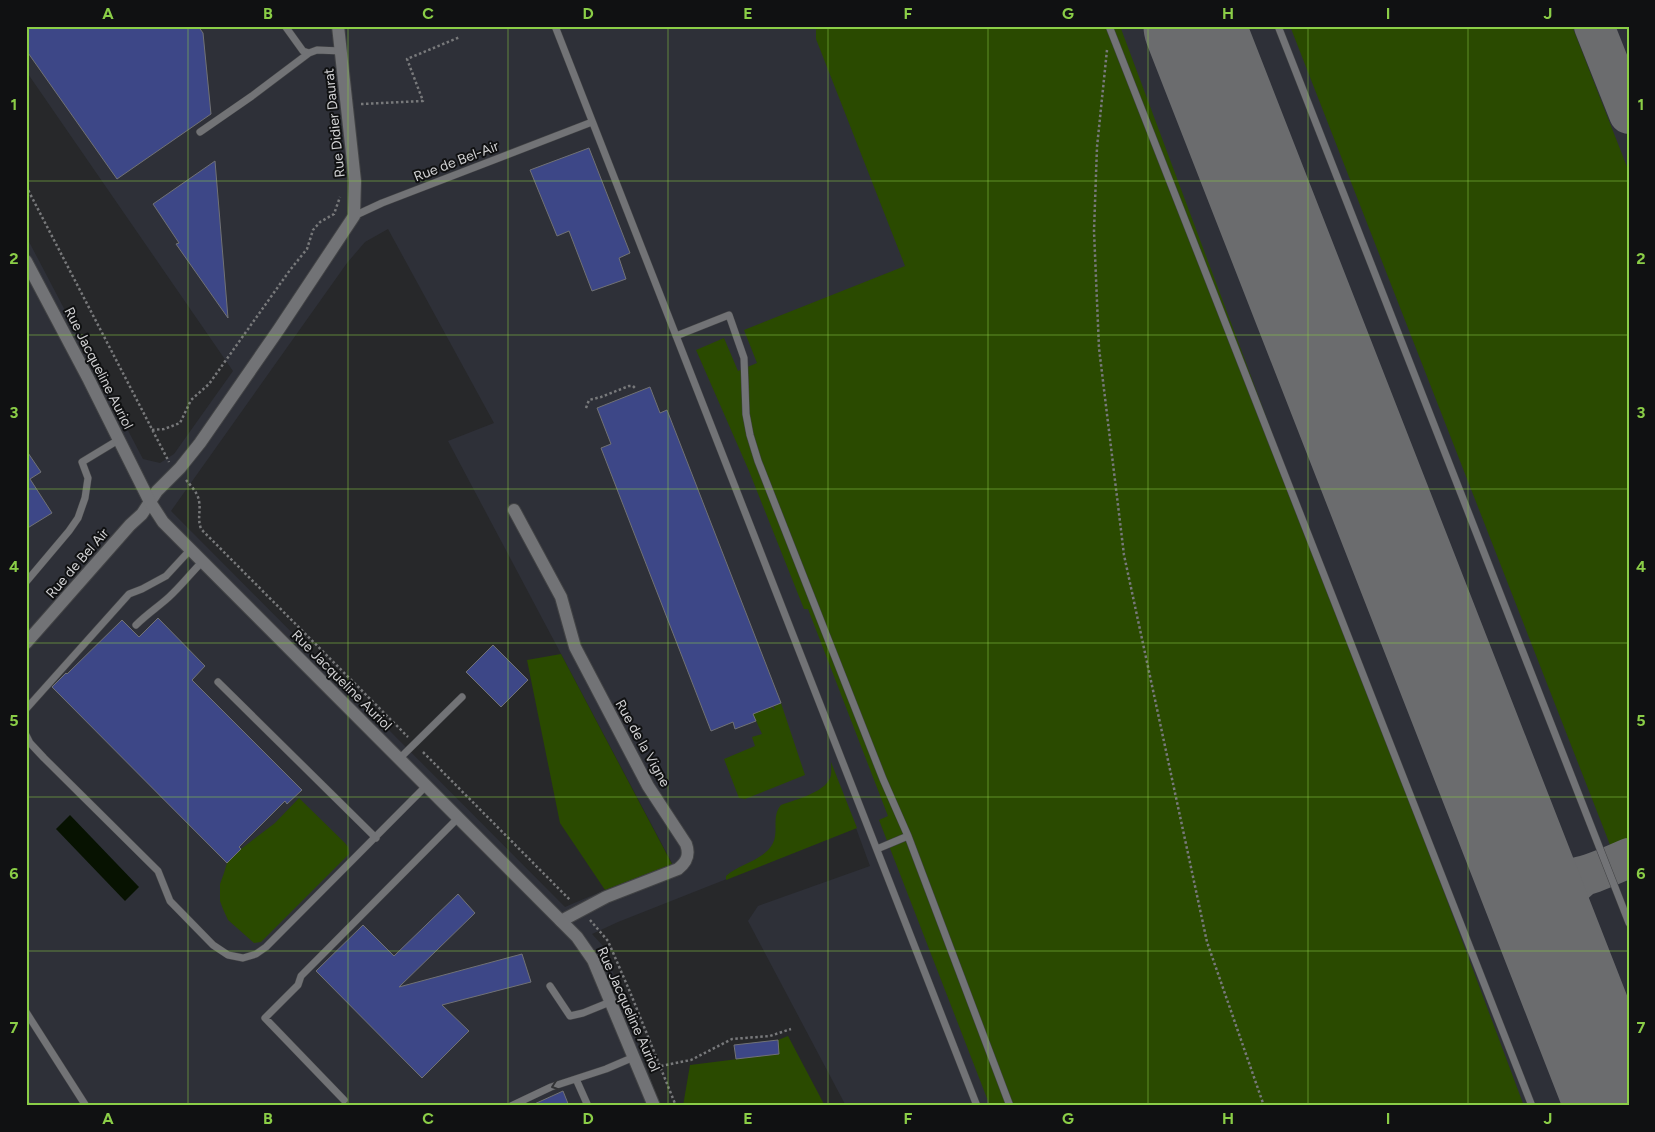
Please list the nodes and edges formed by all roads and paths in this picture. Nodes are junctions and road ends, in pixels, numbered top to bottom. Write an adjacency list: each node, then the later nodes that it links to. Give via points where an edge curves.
1 (285, 26): 9 (lane, via 302,51)
2 (338, 26): 8 (street, Rue Didier Daurat)
3 (555, 26): 11 (lane)
4 (1109, 26): 60 (lane)
5 (1278, 26): 43 (lane)
6 (460, 37): 10 (path, via 407,58 423,101)
7 (1107, 45): 59 (path, via 1097,147 1094,231 1099,348 1124,555 1207,942)
8 (340, 51): 9 (lane, via 316,50); 10 (street, Rue Didier Daurat)
9 (309, 53): 12 (lane)
10 (347, 105): 15 (street, Rue Didier Daurat, via 356,182)
11 (592, 122): 15 (lane, Rue de Bel-Air); 17 (lane)
12 (200, 132)
13 (26, 186): 20 (path)
14 (342, 192): 20 (path, via 334,214 313,230 307,248 209,384 191,400 180,424)
15 (354, 216): 22 (street, Rue de Bel Air, via 280,329)
16 (26, 261): 21 (street, Rue Jacqueline Auriol)
17 (676, 336): 38 (lane, via 729,315 744,358 746,414 758,462); 40 (lane)
18 (635, 388): 19 (path, via 629,386 589,400)
19 (586, 408)
20 (152, 430): 22 (path)
21 (120, 439): 23 (street, Rue Jacqueline Auriol); 27 (lane, via 82,462 88,478 78,518)
22 (177, 472): 23 (street, Rue de Bel Air); 34 (path, via 196,491 201,528)
23 (150, 502): 25 (street, Rue Jacqueline Auriol, via 163,522); 29 (street, Rue de Bel Air)
24 (514, 510): 41 (street, Rue de la Vigne, via 560,597 575,647 648,786 688,851 688,857 678,869 606,897)
25 (190, 550): 26 (street, Rue Jacqueline Auriol); 32 (lane, via 166,576 129,594)
26 (202, 562): 28 (lane); 35 (street, Rue Jacqueline Auriol)
27 (26, 582)
28 (136, 625)
29 (26, 643)
30 (218, 682): 39 (lane)
31 (462, 697): 34 (lane)
32 (26, 709)
33 (26, 735): 39 (lane, via 44,758 158,871 170,901 213,945 228,955 243,958 266,947)
34 (415, 744): 35 (lane); 41 (path)
35 (399, 759): 36 (street, Rue Jacqueline Auriol)
36 (426, 786): 37 (street, Rue Jacqueline Auriol); 39 (lane)
37 (458, 818): 42 (street, Rue Jacqueline Auriol); 51 (lane, via 301,976 298,986 265,1018)
38 (908, 836): 40 (lane); 58 (lane)
39 (376, 838)
40 (877, 849): 57 (lane)
41 (580, 911): 42 (street, Rue de la Vigne); 49 (path, via 608,942)
42 (561, 921): 45 (street, Rue Jacqueline Auriol, via 586,948)
43 (1629, 922)
44 (550, 986): 45 (lane, via 570,1016)
45 (610, 1002): 48 (street, Rue Jacqueline Auriol)
46 (26, 1012): 52 (lane)
47 (791, 1029): 49 (path, via 770,1036 732,1039 691,1060)
48 (634, 1058): 50 (lane); 55 (street, Rue Jacqueline Auriol)
49 (661, 1066): 56 (path)
50 (576, 1079): 53 (lane, one-way to 53); 54 (lane)
51 (344, 1100)
52 (86, 1106)
53 (511, 1106)
54 (588, 1106)
55 (654, 1106)
56 (676, 1106)
57 (978, 1106)
58 (1010, 1106)
59 (1264, 1106)
60 (1532, 1106)

